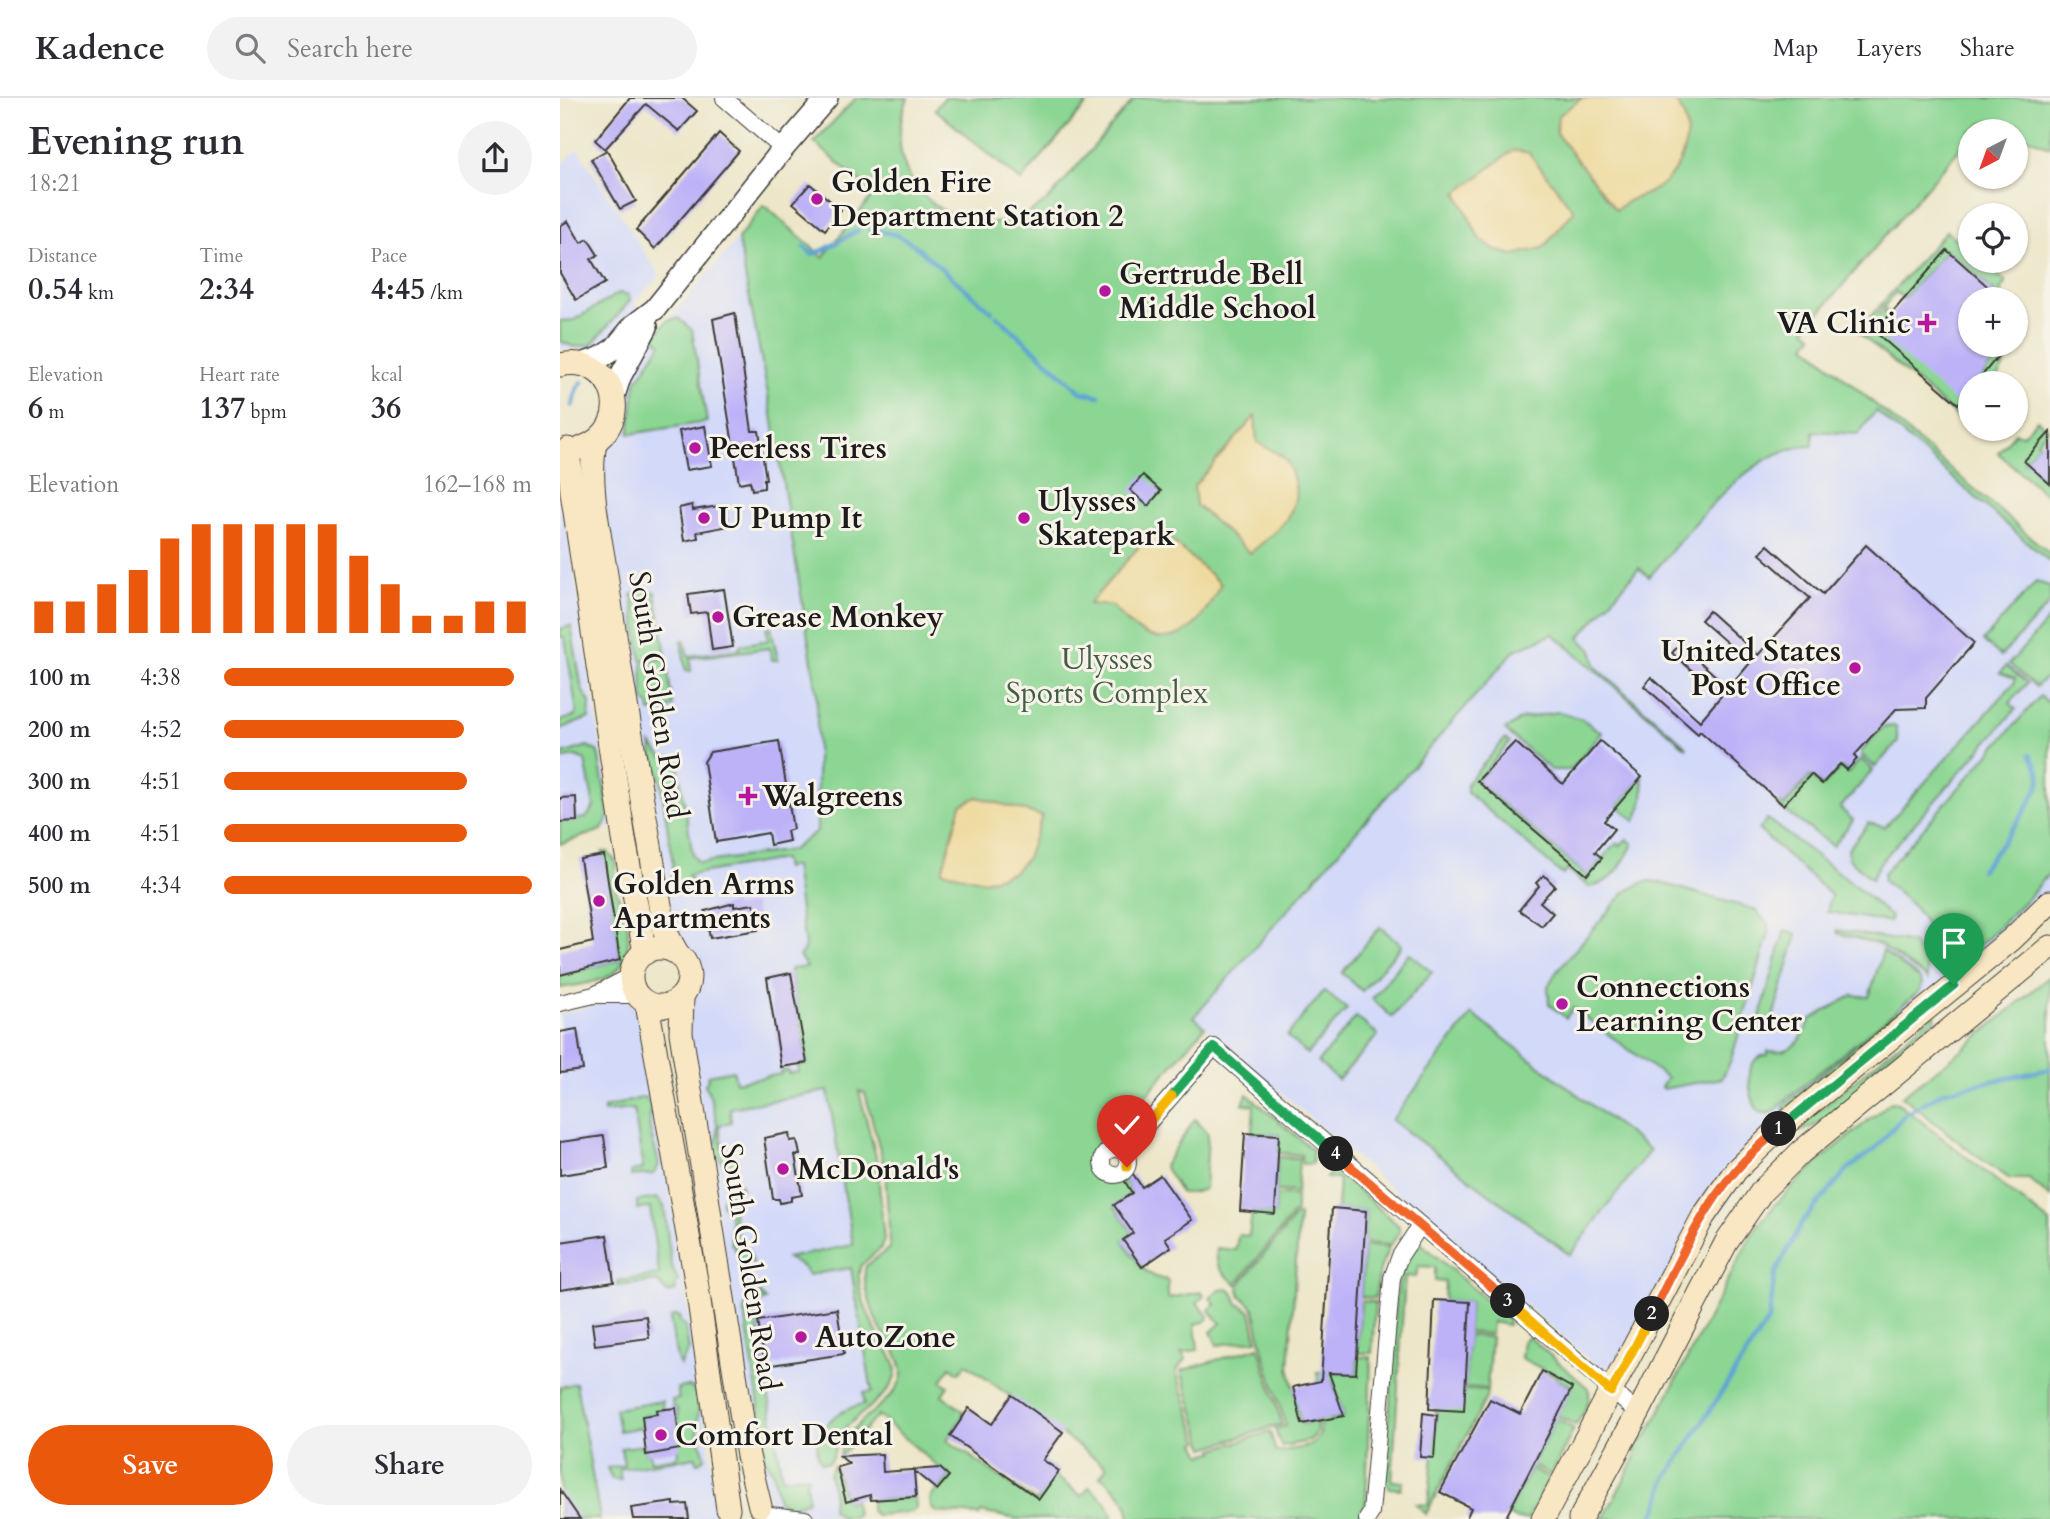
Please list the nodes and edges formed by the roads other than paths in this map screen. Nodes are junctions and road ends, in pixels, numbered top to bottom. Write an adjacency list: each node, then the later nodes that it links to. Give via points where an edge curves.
1 (724, 98): 3 (street)
2 (827, 98): 3 (street)
3 (783, 149): 4 (street)
4 (655, 309): 5 (street, via 615,348 600,358); 6 (street)
5 (571, 365): 6 (main road, via 602,375)
6 (614, 396): 7 (main road, via 615,413 609,429)
7 (595, 443): 8 (main road); 12 (main road, South Golden Road, via 595,498 611,614 663,925)
8 (564, 448): 11 (main road, South Golden Road)
9 (2050, 902): 18 (main road, via 1736,1170 1703,1217)
10 (2050, 947): 19 (main road, via 1801,1152 1762,1191 1726,1243)
11 (645, 953): 12 (main road, via 668,949); 13 (main road, via 633,965)
12 (677, 953): 14 (main road, via 689,973)
13 (638, 992): 14 (main road, via 663,1006); 15 (street); 21 (main road, South Golden Road, via 697,1286)
14 (682, 996): 20 (main road, South Golden Road, via 681,1034 748,1456)
15 (560, 1003)
16 (1123, 1152): 17 (street, via 1214,1047)
17 (1420, 1226): 18 (street); 23 (street, via 1392,1278)
18 (1611, 1392): 19 (street); 24 (main road)
19 (1638, 1413): 25 (main road)
20 (767, 1513): 21 (main road, via 741,1503); 22 (street)
21 (725, 1514)
22 (805, 1519)
23 (1367, 1519)
24 (1543, 1519)
25 (1580, 1519)

